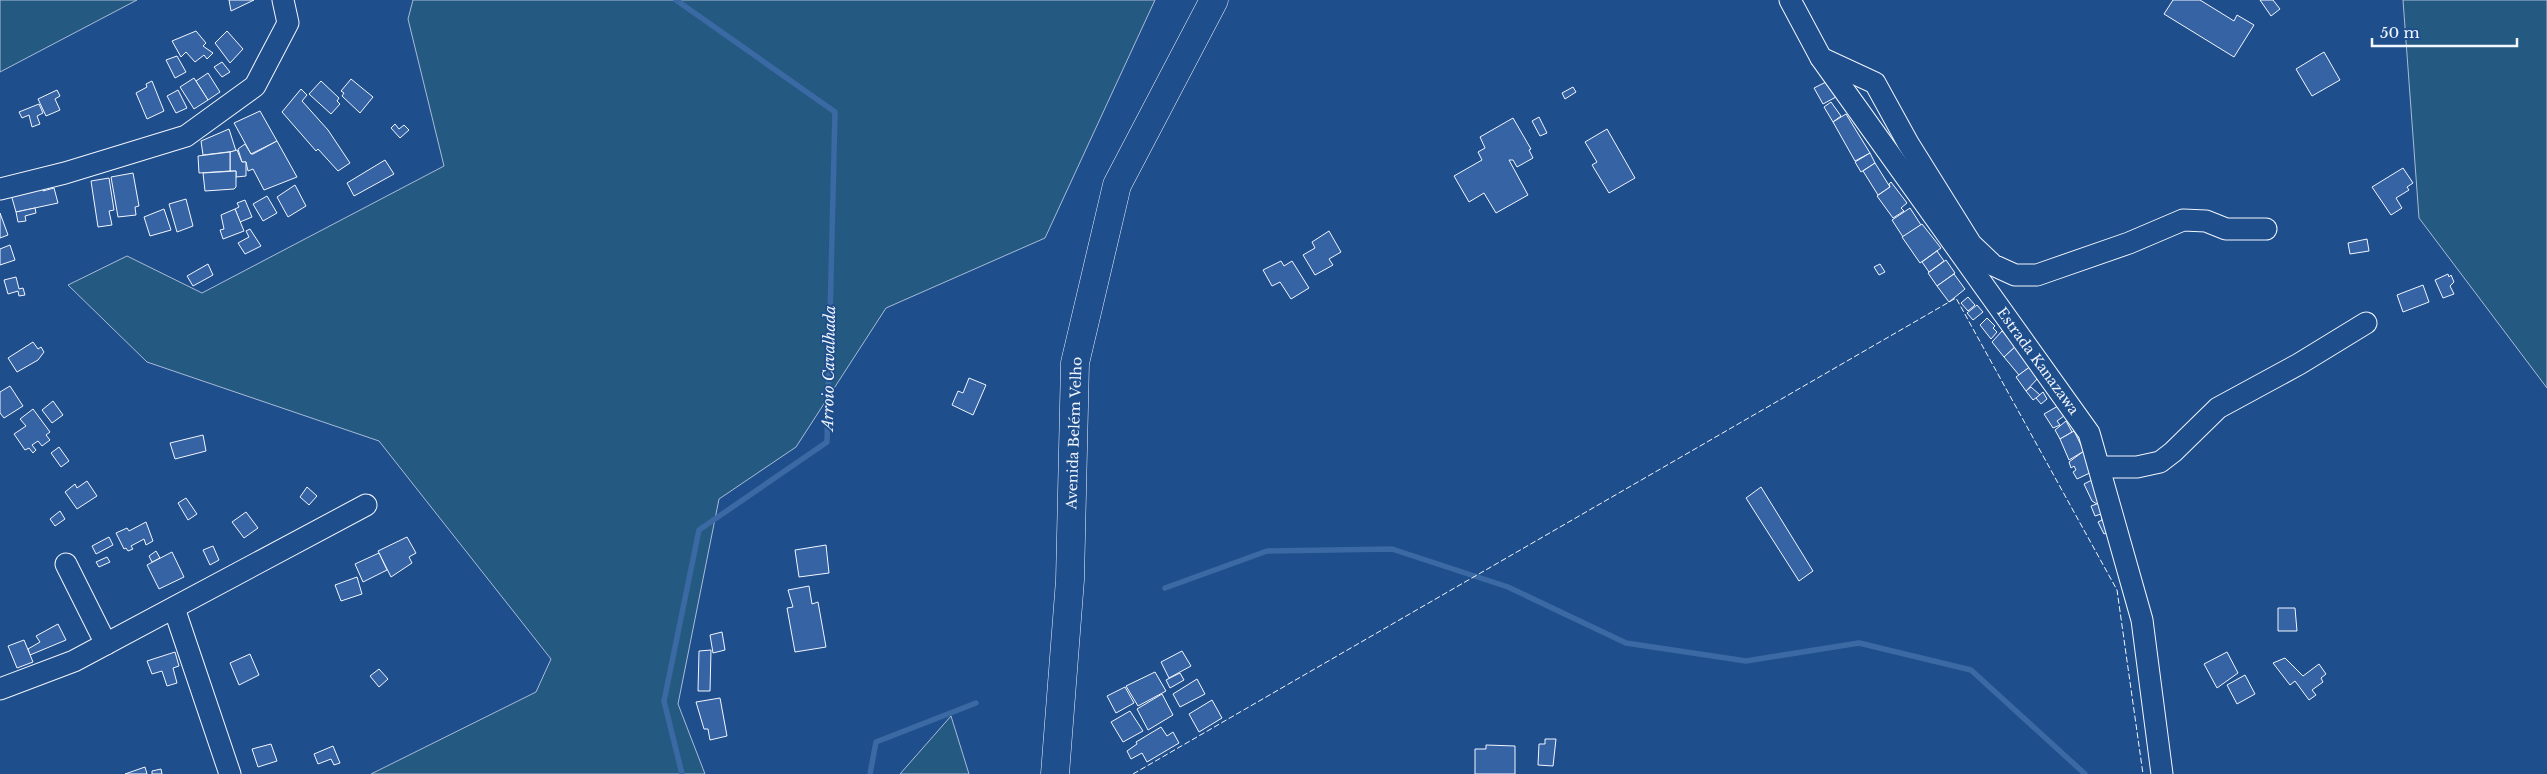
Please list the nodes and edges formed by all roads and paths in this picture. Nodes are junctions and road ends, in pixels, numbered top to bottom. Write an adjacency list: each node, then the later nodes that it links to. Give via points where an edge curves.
1 (283, 0): 5 (street, via 288,23 255,86 186,136)
2 (1214, 0): 15 (main road, Avenida Belém Velho, via 1117,185 1075,363 1070,580)
3 (1790, 0): 4 (street, Estrada Kanazawa)
4 (1821, 58): 6 (street, via 1875,83 1971,244 1993,265 2015,274 2037,275 2128,244 2183,220 2206,221 2226,229); 8 (street, Estrada Kanazawa, via 2089,433)
5 (0, 189)
6 (2266, 228)
7 (2366, 324): 8 (street, via 2218,408 2160,462 2136,467)
8 (2101, 467): 16 (street, Estrada Kanazawa, via 2142,620)
9 (366, 505): 11 (street)
10 (66, 564): 12 (street)
11 (174, 608): 12 (street); 14 (street)
12 (106, 644): 13 (street, via 74,661)
13 (0, 689)
14 (230, 774)
15 (1055, 774)
16 (2162, 774)

